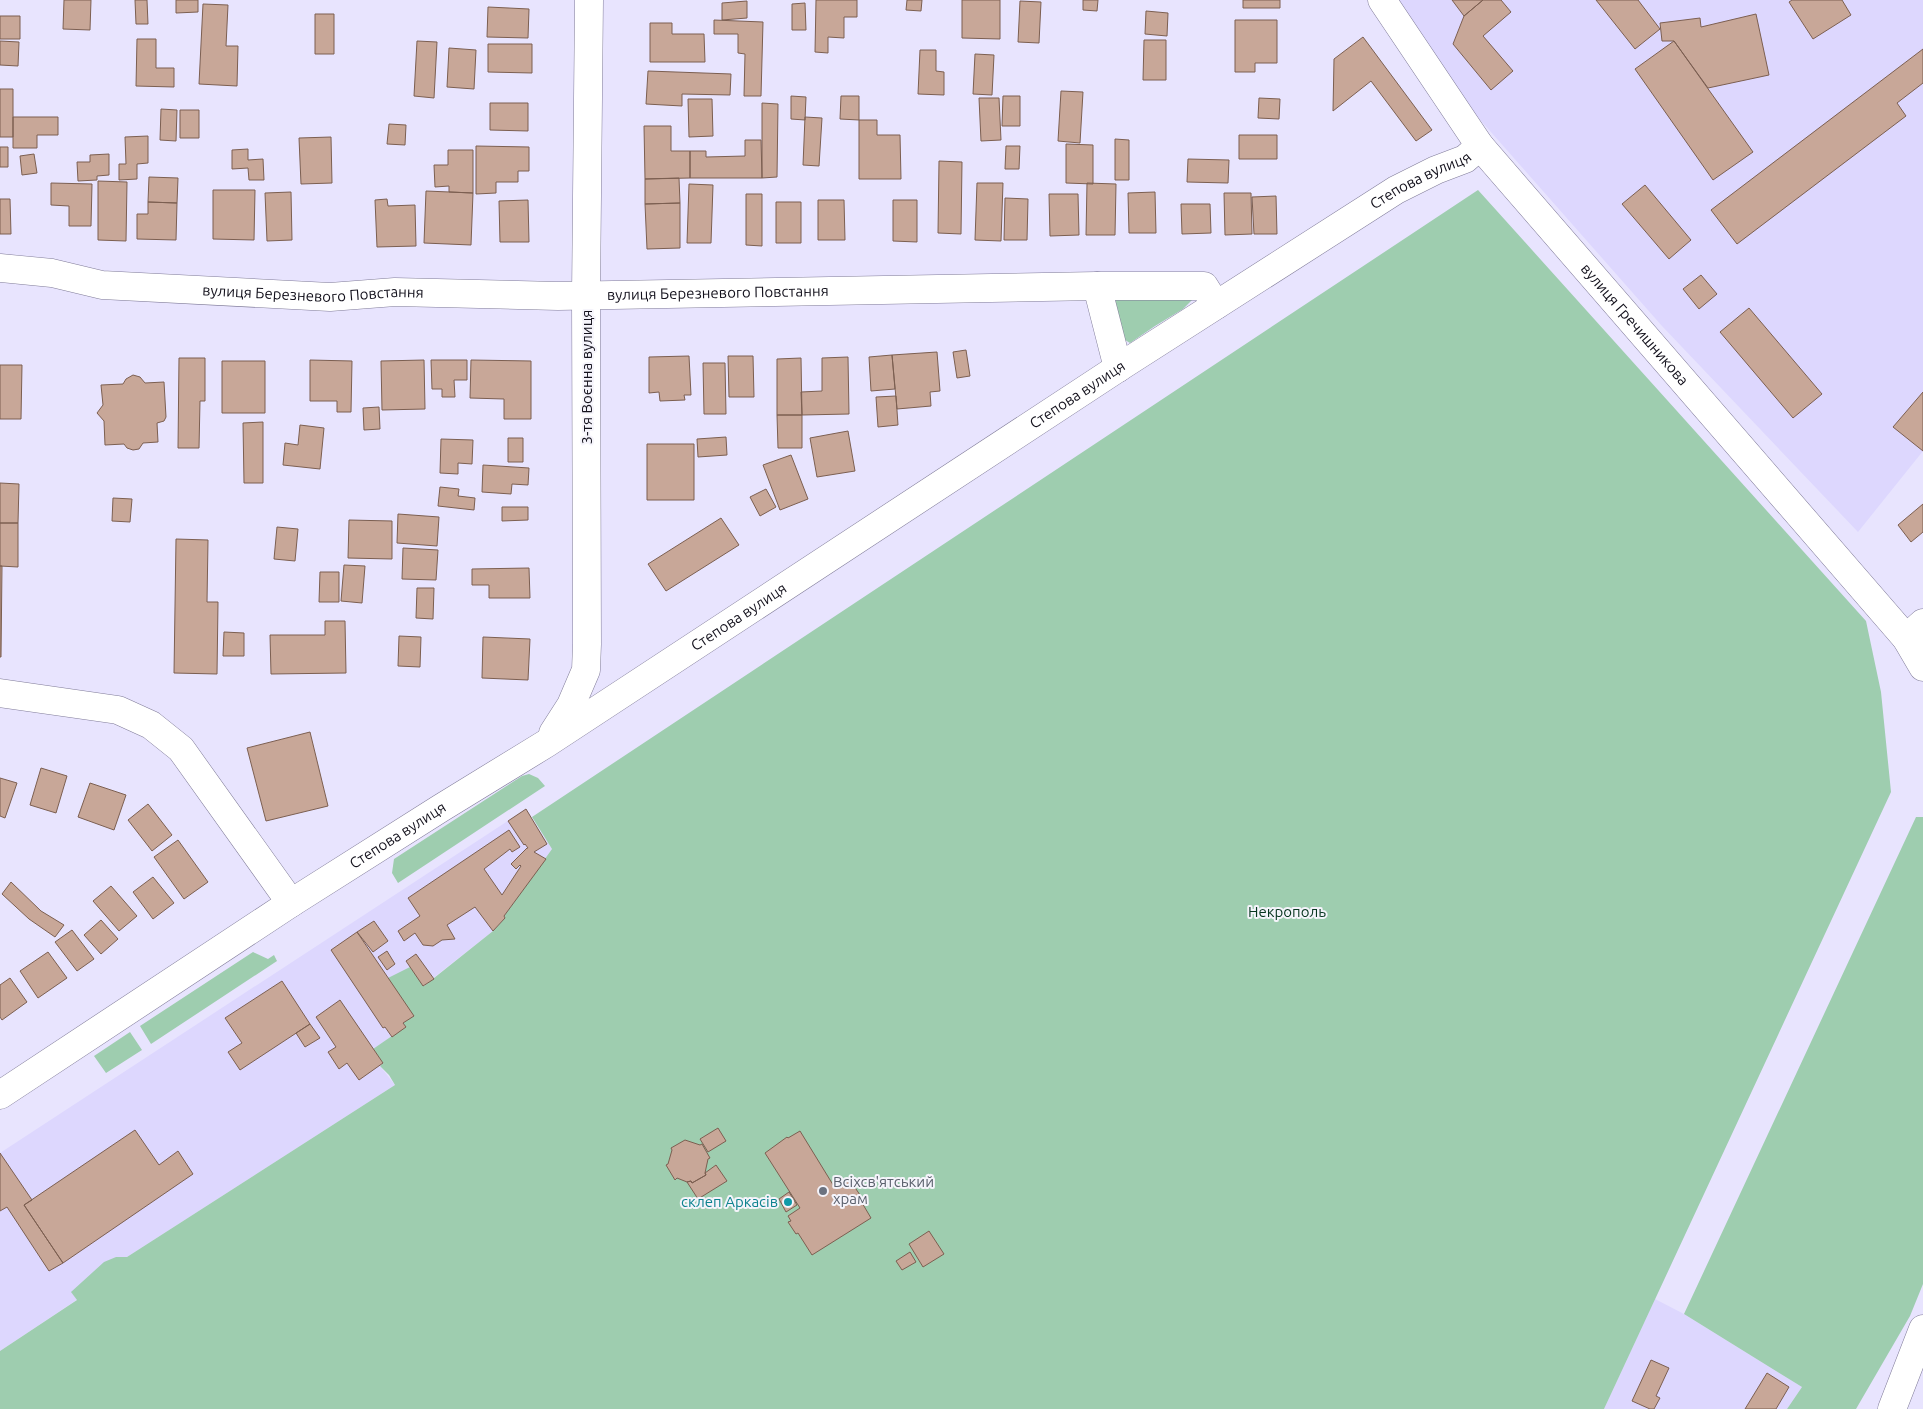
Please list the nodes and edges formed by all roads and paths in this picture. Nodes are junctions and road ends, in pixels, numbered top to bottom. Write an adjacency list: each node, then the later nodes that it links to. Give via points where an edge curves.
1 (589, 0): 6 (street, 3-тя Воєнна вулиця)
2 (1382, 0): 3 (street, вулиця Гречишникова)
3 (1480, 146): 7 (street, Степова вулиця, via 1465,159 1396,190); 9 (street, вулиця Гречишникова)
4 (0, 268): 6 (street, вулиця Березневого Повстання, via 52,274 102,285 330,298 394,292)
5 (1097, 286): 6 (street, вулиця Березневого Повстання); 7 (street, вулиця Березневого Повстання, via 1204,286); 8 (street)
6 (586, 295): 12 (street, 3-тя Воєнна вулиця, via 586,670 572,706)
7 (1216, 305): 8 (street, Степова вулиця)
8 (1118, 368): 12 (street, Степова вулиця)
9 (1915, 630): 10 (street, вулиця Гречишникова)
10 (1923, 667)
11 (0, 694): 13 (street, via 118,710 151,725 182,748)
12 (546, 743): 13 (street, Степова вулиця)
13 (291, 904): 14 (street, Степова вулиця)
14 (0, 1095)
15 (1923, 1329): 16 (street)
16 (1892, 1409)

